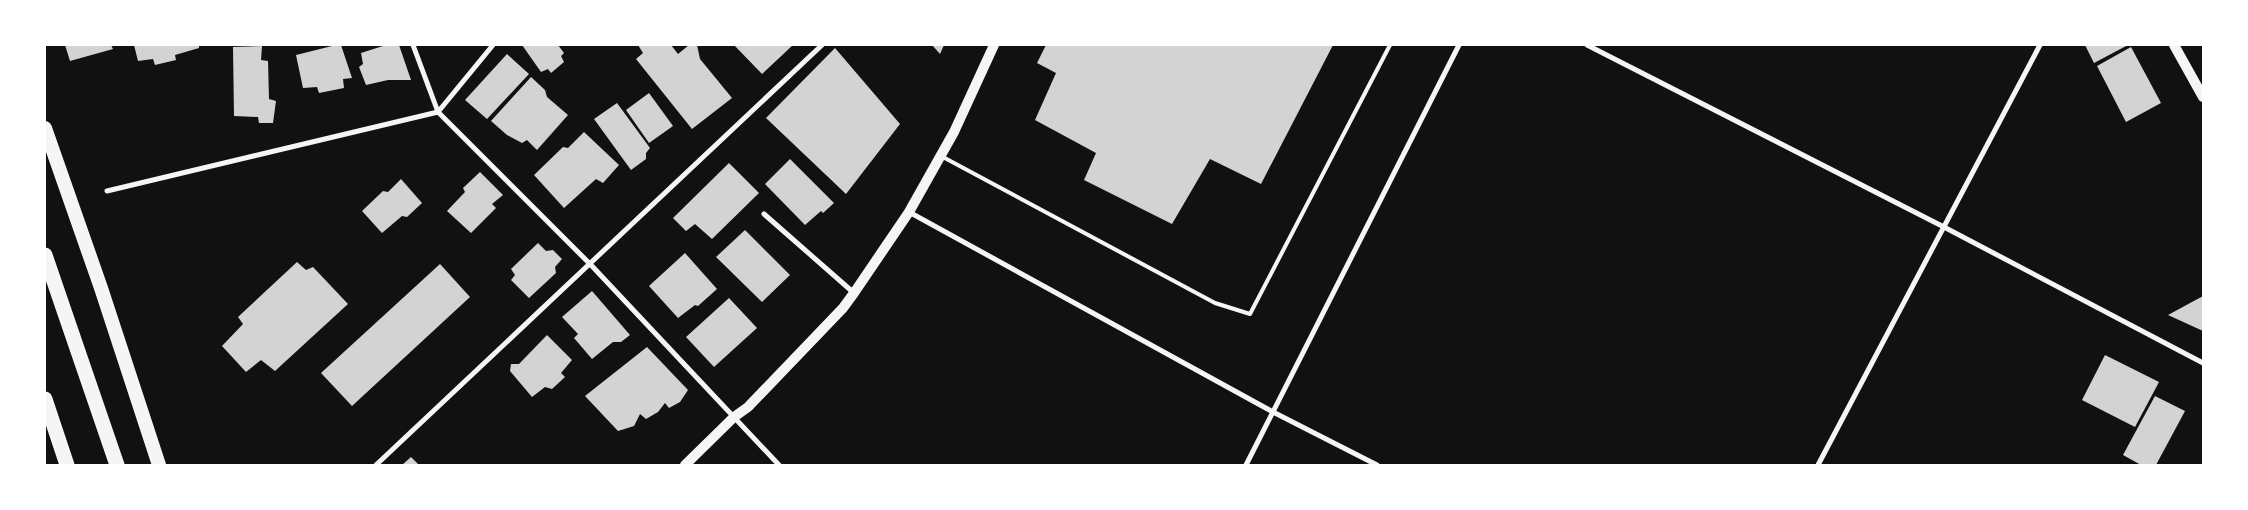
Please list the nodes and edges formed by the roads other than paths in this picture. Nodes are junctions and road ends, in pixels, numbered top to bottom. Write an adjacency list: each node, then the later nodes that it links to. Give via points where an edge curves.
1 (413, 45): 11 (street)
2 (493, 45): 11 (street)
3 (822, 45): 19 (street)
4 (994, 45): 13 (main road)
5 (1390, 45): 13 (lane, via 1250,314 1216,303)
6 (1459, 45): 23 (street)
7 (1587, 45): 17 (street)
8 (2040, 45): 17 (street)
9 (2174, 45): 10 (main road)
10 (2203, 97)
11 (438, 112): 14 (street); 19 (street)
12 (45, 128): 27 (highway)
13 (941, 155): 15 (main road)
14 (106, 191)
15 (909, 212): 20 (main road); 23 (street)
16 (764, 214): 20 (street)
17 (1942, 226): 21 (street); 33 (street)
18 (45, 255): 26 (highway)
19 (591, 265): 24 (street); 28 (street)
20 (854, 293): 24 (main road, via 843,308)
21 (2203, 363)
22 (45, 399): 25 (highway)
23 (1273, 412): 31 (street); 32 (street)
24 (734, 417): 29 (main road); 30 (street)
25 (67, 465)
26 (117, 465)
27 (159, 465)
28 (376, 465)
29 (684, 465)
30 (779, 465)
31 (1246, 465)
32 (1377, 465)
33 (1818, 465)

